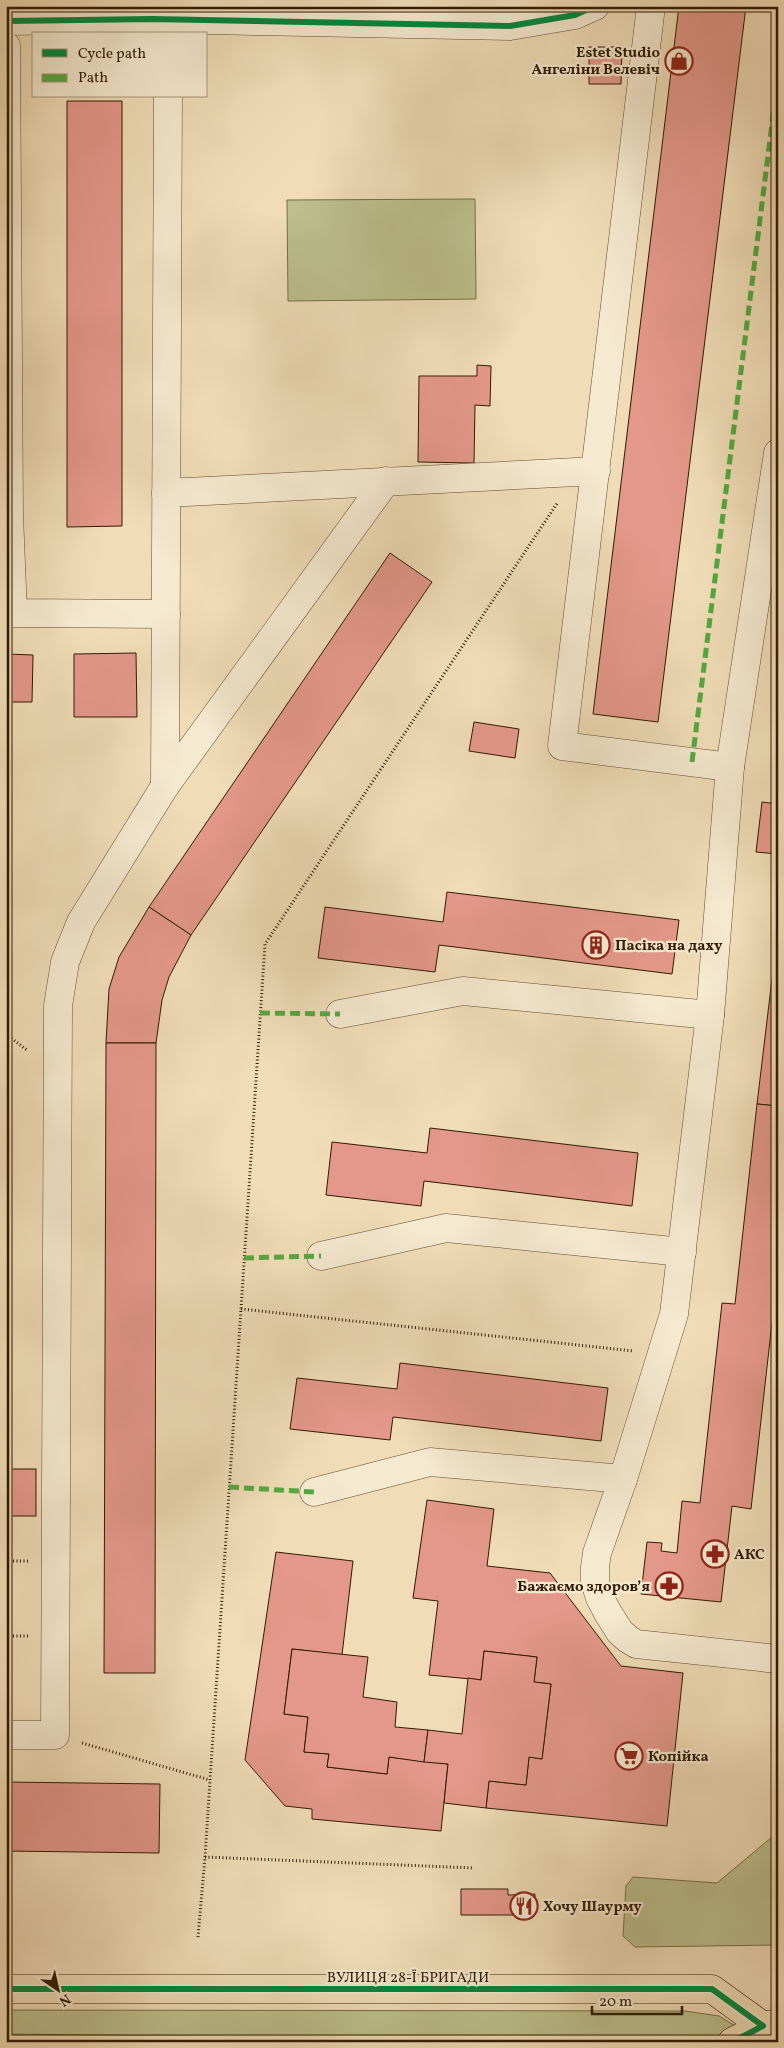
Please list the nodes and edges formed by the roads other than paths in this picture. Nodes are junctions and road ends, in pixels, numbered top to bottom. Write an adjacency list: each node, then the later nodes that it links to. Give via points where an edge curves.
1 (6, 6): 4 (street)
2 (595, 6): 6 (street, via 575,15 510,26)
3 (651, 6): 10 (street)
4 (6, 13)
5 (6, 21): 6 (street)
6 (169, 27)
7 (6, 46): 13 (street)
8 (168, 98): 12 (street)
9 (778, 453): 15 (street)
10 (587, 471): 11 (street); 15 (street, via 562,746)
11 (386, 481): 12 (street); 16 (street)
12 (166, 493): 14 (street)
13 (8, 515): 14 (street, via 12,613)
14 (166, 614): 16 (street)
15 (730, 767): 18 (street)
16 (165, 786): 24 (street, via 81,922 65,962 58,1006 55,1735)
17 (340, 1014): 18 (street, via 463,991)
18 (710, 1014): 19 (street)
19 (682, 1252): 20 (street, via 446,1228); 21 (street, via 674,1314)
20 (321, 1256)
21 (623, 1479): 22 (street, via 430,1462); 23 (street, via 595,1567 600,1598 620,1632 636,1644)
22 (314, 1492)
23 (778, 1659)
24 (6, 1735)
25 (6, 1989): 26 (main road, ВУЛИЦЯ 28-Ї БРИГАДИ, via 712,1988)
26 (770, 2024): 27 (main road, ВУЛИЦЯ 28-Ї БРИГАДИ)
27 (732, 2042)

